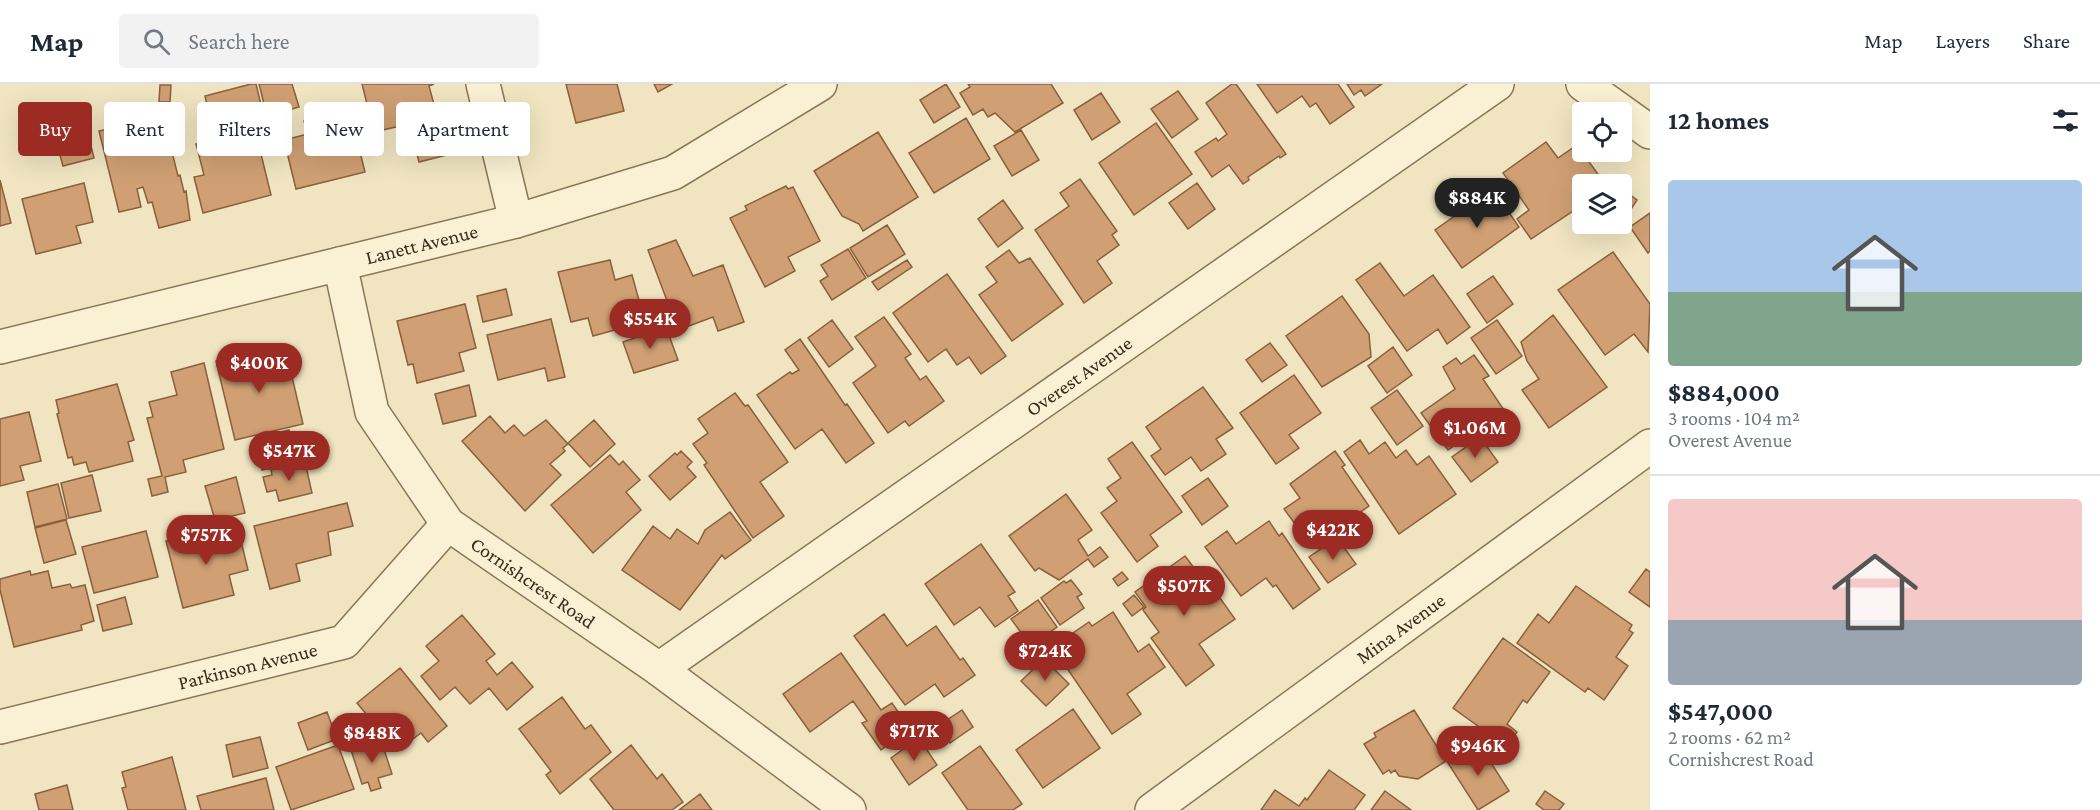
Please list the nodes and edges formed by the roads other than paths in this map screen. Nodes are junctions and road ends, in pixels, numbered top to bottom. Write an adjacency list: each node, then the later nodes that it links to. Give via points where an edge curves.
1 (483, 84): 6 (street)
2 (820, 84): 6 (street, Lanett Avenue, via 673,172)
3 (1497, 84): 11 (street, Overest Avenue)
4 (1583, 84): 5 (street)
5 (1650, 132)
6 (516, 221): 7 (street, Lanett Avenue)
7 (340, 264): 8 (street, Lanett Avenue); 10 (street, Cornishcrest Road, via 372,412)
8 (0, 347)
9 (1650, 446): 14 (street, Mina Avenue)
10 (448, 524): 11 (street, Cornishcrest Road); 12 (street, Parkinson Avenue, via 344,642)
11 (659, 669): 13 (street, Cornishcrest Road)
12 (0, 727)
13 (849, 810)
14 (1152, 810)

